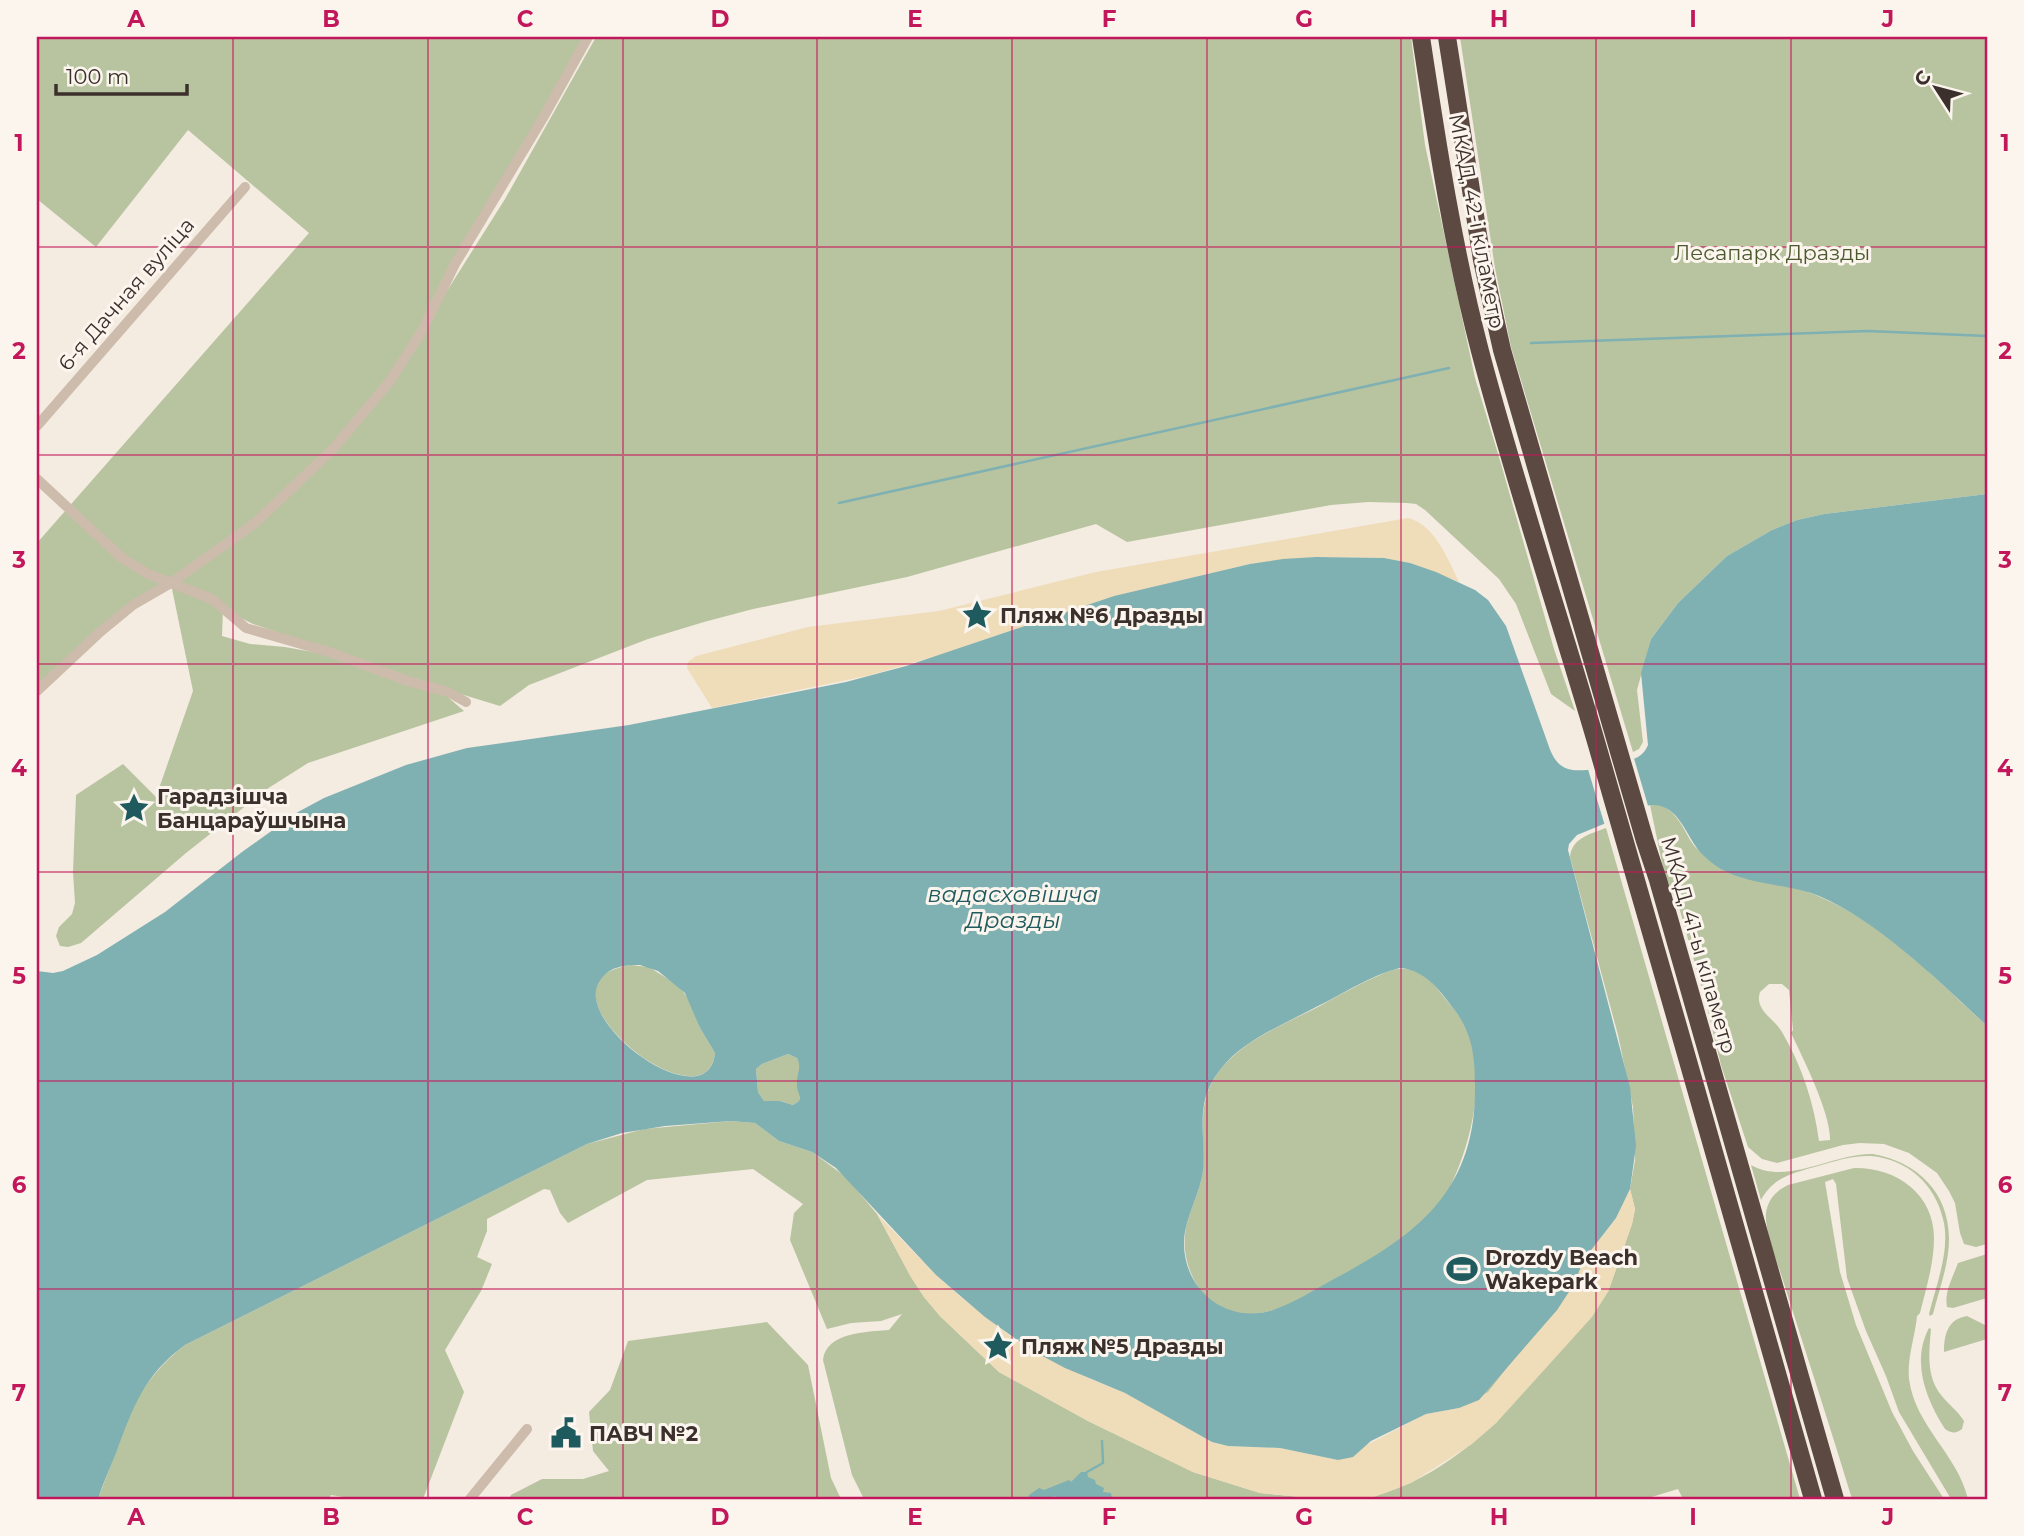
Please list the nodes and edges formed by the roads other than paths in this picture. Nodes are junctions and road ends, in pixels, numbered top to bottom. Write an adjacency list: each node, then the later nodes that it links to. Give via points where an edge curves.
1 (588, 37): 9 (street, via 390,381 333,449 255,523)
2 (1421, 37): 6 (highway, МКАД, 42-і кіламетр, via 1441,174)
3 (1447, 37): 5 (highway, МКАД, 42-і кіламетр, via 1482,260)
4 (245, 187): 7 (street, 6-я Дачная вуліца)
5 (1518, 405): 15 (highway, МКАД, 41-ы кіламетр)
6 (1497, 413): 14 (highway, МКАД, 41-ы кіламетр)
7 (37, 426)
8 (37, 479): 9 (street, via 121,558)
9 (171, 583): 10 (street, via 99,633); 11 (street, via 212,599 246,628 448,692)
10 (37, 691)
11 (466, 702)
12 (527, 1429): 13 (street)
13 (470, 1499)
14 (1814, 1499)
15 (1835, 1499)

